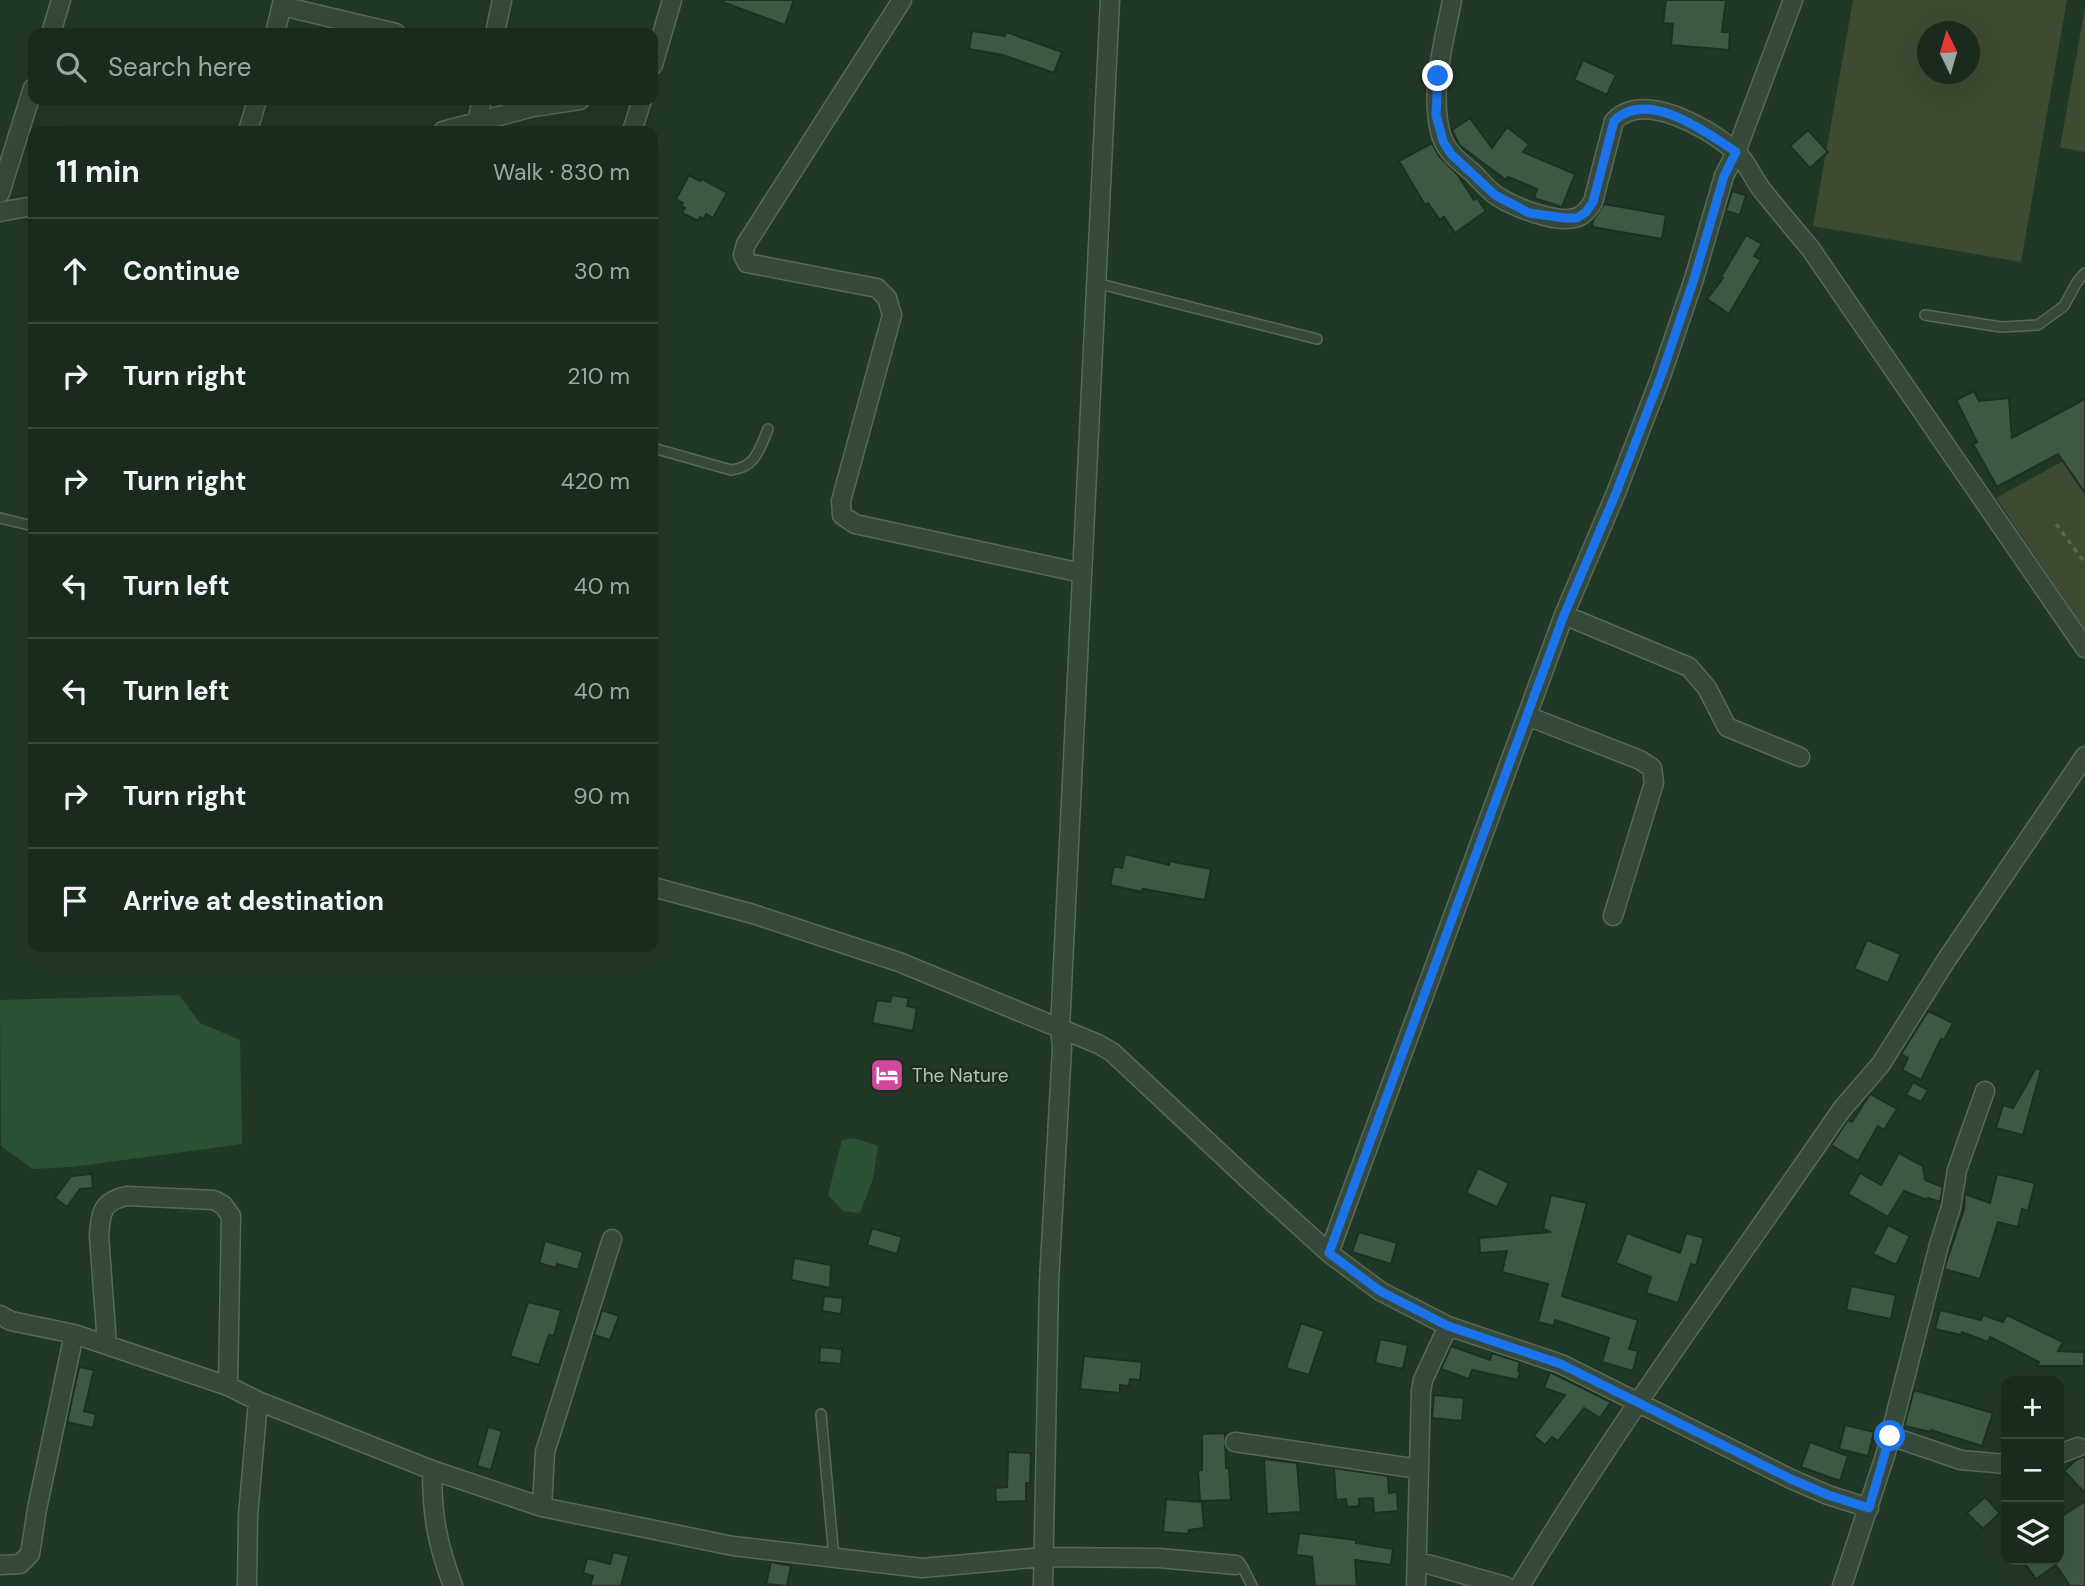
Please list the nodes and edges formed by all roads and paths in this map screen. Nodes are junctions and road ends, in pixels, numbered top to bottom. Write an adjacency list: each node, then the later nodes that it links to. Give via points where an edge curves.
1 (61, 0): 9 (street)
2 (502, 0): 12 (street)
3 (672, 0): 13 (street)
4 (902, 0): 37 (street, via 743,255 747,263 877,288 887,298 892,315 841,501 842,515 855,524)
5 (1110, 0): 28 (street)
6 (1452, 0): 23 (street, via 1436,115 1451,154 1495,195 1529,213 1577,218 1593,202 1614,121 1634,108 1657,110 1696,125)
7 (1794, 0): 23 (street)
8 (283, 3): 10 (street); 11 (street)
9 (53, 28)
10 (276, 28)
11 (377, 28)
12 (496, 28)
13 (658, 48)
14 (28, 104): 24 (street)
15 (256, 105): 20 (street)
16 (481, 105): 19 (street)
17 (546, 105): 19 (street)
18 (640, 105): 22 (street)
19 (477, 121): 21 (street)
20 (249, 126)
21 (460, 126)
22 (634, 126)
23 (1736, 152): 38 (street, via 1724,176 1661,376); 39 (street, via 1810,248)
24 (0, 193)
25 (28, 207): 26 (street)
26 (0, 212)
27 (2085, 273): 29 (lane, via 2064,306 2038,325 2001,327)
28 (1096, 283): 30 (lane); 37 (street)
29 (1925, 315)
30 (1317, 339)
31 (768, 429): 32 (lane, via 754,459 743,468 731,470)
32 (658, 449)
33 (0, 518): 35 (lane)
34 (2056, 524): 36 (path)
35 (28, 525)
36 (2085, 563)
37 (1082, 573): 45 (street)
38 (1564, 615): 40 (street); 42 (street, via 1689,667 1707,688 1727,727)
39 (2085, 648)
40 (1527, 716): 44 (street, via 1652,768 1654,783); 48 (street)
41 (2085, 756): 55 (street, via 1947,958 1881,1064 1842,1109)
42 (1800, 757)
43 (658, 888): 45 (street, via 899,962)
44 (1613, 916)
45 (1060, 1028): 48 (street, via 1112,1052); 66 (street)
46 (1985, 1091): 57 (street, via 1957,1170)
47 (612, 1240): 64 (street, via 545,1452)
48 (1329, 1253): 50 (street, via 1380,1291)
49 (0, 1315): 51 (street)
50 (1448, 1326): 55 (street, via 1561,1364); 62 (street, via 1421,1391)
51 (74, 1334): 52 (street); 69 (street, via 30,1554 20,1564)
52 (107, 1345): 53 (street); 53 (street, via 99,1235 100,1217 107,1204 127,1196 214,1200 231,1216)
53 (228, 1386): 54 (street)
54 (258, 1401): 63 (street); 71 (street)
55 (1637, 1403): 65 (street, via 1791,1479); 77 (street)
56 (821, 1415): 67 (lane)
57 (1890, 1436): 61 (street, via 1961,1460); 65 (street)
58 (1235, 1442): 62 (street)
59 (2078, 1447): 60 (street)
60 (2064, 1452)
61 (2001, 1464)
62 (1419, 1469): 68 (street)
63 (432, 1470): 64 (street); 72 (street, via 435,1526)
64 (542, 1507): 67 (street, via 733,1546)
65 (1869, 1508): 78 (street)
66 (1044, 1557): 67 (street, via 922,1568); 70 (street, via 1159,1558); 73 (street)
67 (834, 1559)
68 (1417, 1561): 75 (street); 76 (street)
69 (0, 1564)
70 (1236, 1565): 74 (lane, via 1242,1566)
71 (247, 1586)
72 (453, 1586)
73 (1044, 1586)
74 (1252, 1586)
75 (1416, 1586)
76 (1505, 1586)
77 (1520, 1586)
78 (1842, 1586)

